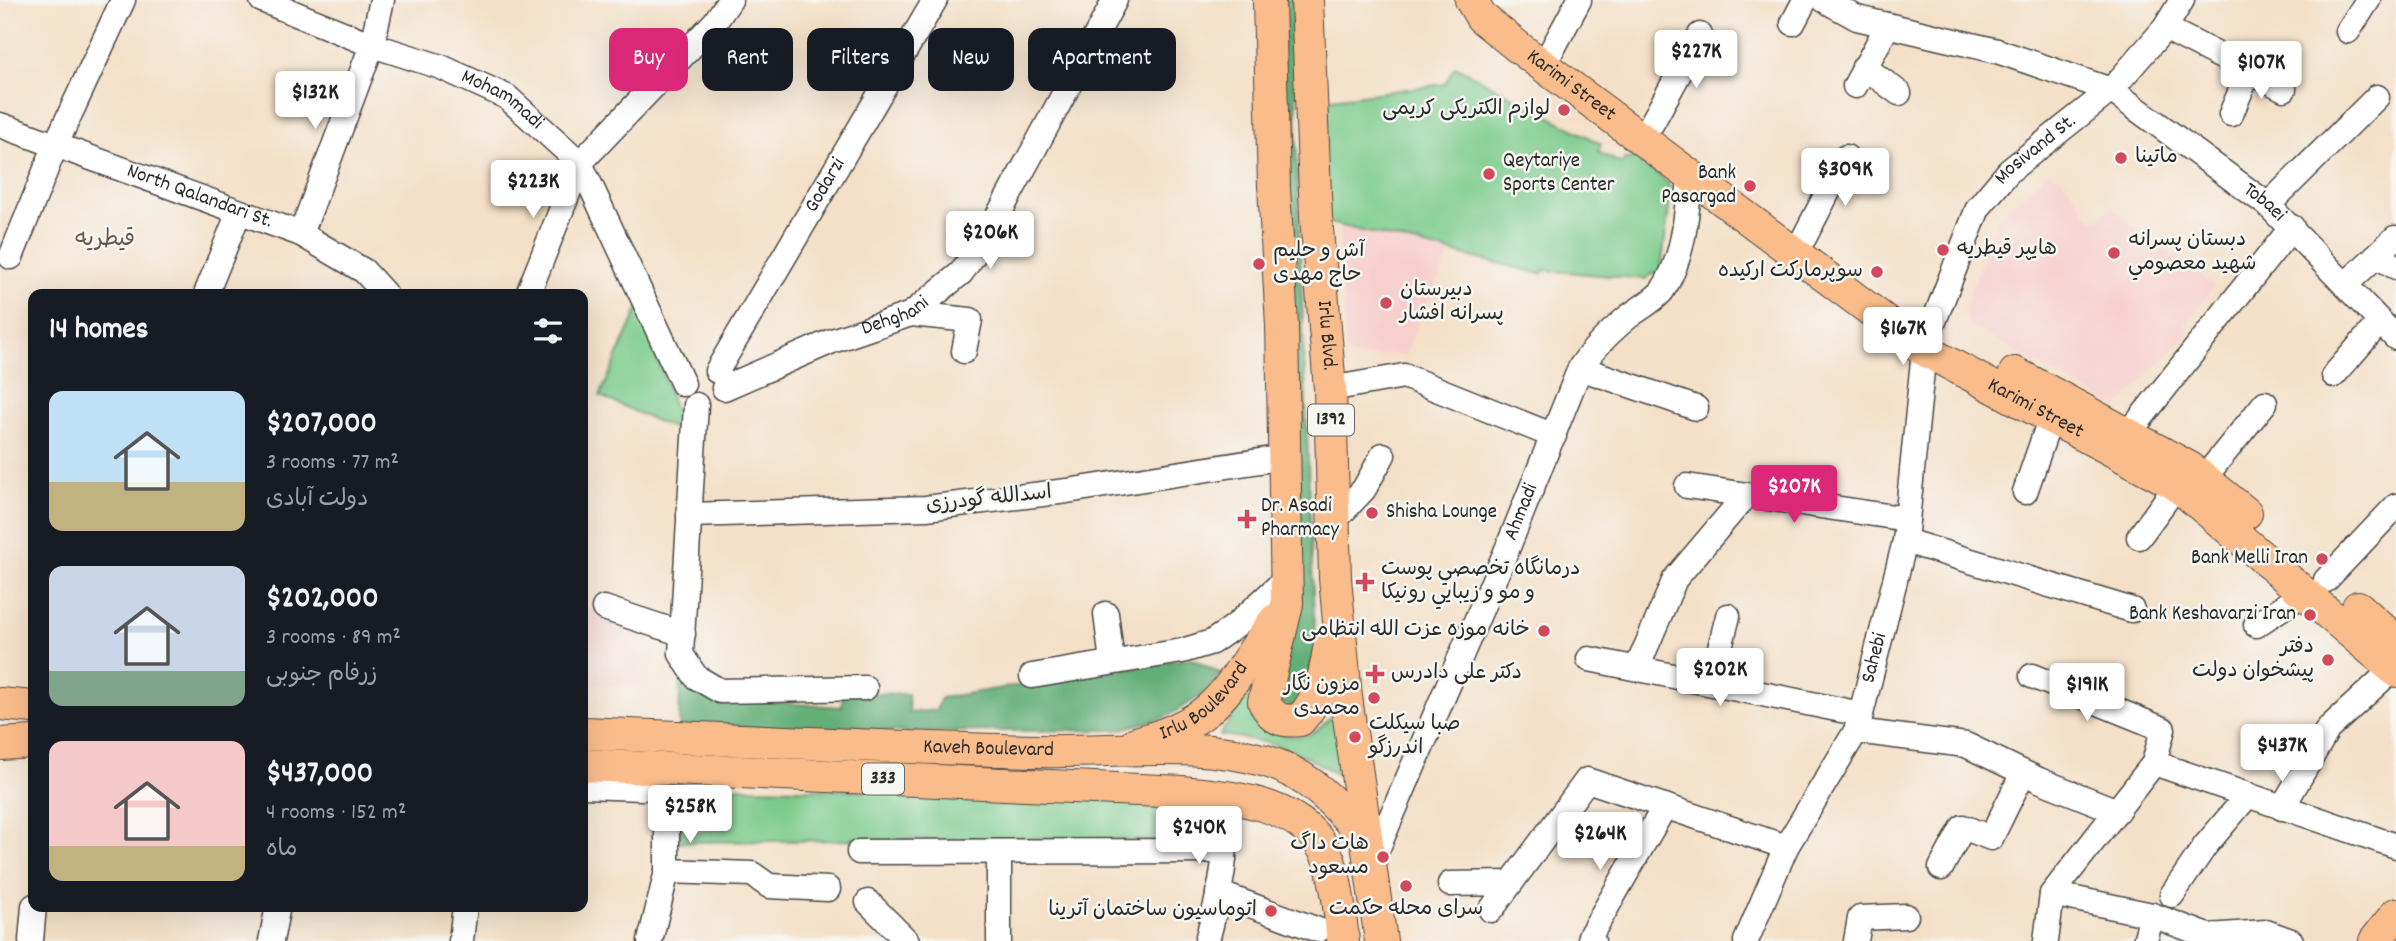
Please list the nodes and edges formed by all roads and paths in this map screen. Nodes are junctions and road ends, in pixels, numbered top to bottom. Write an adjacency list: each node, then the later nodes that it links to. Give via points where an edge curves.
1 (123, 0): 31 (street)
2 (262, 0): 21 (street, Mohammadi)
3 (382, 0): 21 (street)
4 (730, 0): 33 (street, via 715,22)
5 (935, 0): 53 (street, Godarzi)
6 (1115, 0): 47 (street, Dehghani, via 987,236 961,273)
7 (1269, 0): 62 (main road, Irlu Blvd. / 1392)
8 (1307, 0): 54 (main road, Irlu Blvd. / 1392, via 1316,217)
9 (1471, 0): 34 (main road, Karimi Street, via 1496,30)
10 (1494, 0): 22 (main road, Karimi Street)
11 (1579, 0): 22 (street)
12 (1805, 0): 16 (street)
13 (1824, 0): 17 (street, Tobaei, via 1852,16)
14 (2182, 0): 18 (street, Mosivand St.)
15 (2368, 0): 19 (street)
16 (1793, 23)
17 (1888, 25): 25 (street, Tobaei, via 1997,51); 26 (street, via 1859,77)
18 (2165, 28): 23 (street); 25 (street, Mosivand St.)
19 (2348, 31)
20 (1700, 35): 29 (street)
21 (372, 45): 33 (street, Mohammadi, via 441,67 507,97); 38 (street)
22 (1552, 50): 29 (main road, Karimi Street)
23 (2249, 71): 24 (street); 28 (street)
24 (2284, 89)
25 (2111, 90): 35 (street, Tobaei); 49 (street, Mosivand St., via 2009,171 1978,208)
26 (1899, 93)
27 (2377, 97): 35 (street)
28 (2231, 114)
29 (1652, 122): 39 (main road, Karimi Street)
30 (0, 125): 31 (street, North Qalandari St.)
31 (56, 144): 36 (street, North Qalandari St.); 41 (street)
32 (1846, 157): 39 (street)
33 (580, 163): 46 (street); 55 (street, Mohammadi)
34 (1690, 177): 49 (main road, Karimi Street); 51 (street, Ahmadi, via 1680,244 1661,292 1627,318)
35 (2268, 205): 37 (street, Tobaei)
36 (239, 212): 38 (street, North Qalandari St.); 44 (street)
37 (2292, 227): 43 (street, Tobaei); 59 (street)
38 (301, 234): 45 (street, North Qalandari St., via 364,271)
39 (1804, 237): 49 (main road, Karimi Street)
40 (2395, 238): 42 (street)
41 (10, 257)
42 (2386, 262): 43 (street)
43 (2345, 285): 48 (street, Tobaei)
44 (208, 289)
45 (380, 289)
46 (530, 289)
47 (911, 314): 50 (street, via 970,320); 53 (street, Dehghani)
48 (2387, 331): 52 (street)
49 (1928, 339): 58 (main road, Karimi Street); 59 (main road, Karimi Street); 70 (street, Sahebi)
50 (964, 351)
51 (1580, 368): 57 (street); 60 (street, Ahmadi)
52 (2334, 375)
53 (720, 379): 55 (street, via 714,403); 55 (street, via 706,366 693,368)
54 (1330, 389): 60 (street, via 1404,376); 69 (main road, Irlu Blvd. / 1392)
55 (689, 394): 68 (street)
56 (2265, 403): 63 (street)
57 (1696, 408)
58 (2051, 417): 63 (main road, Karimi Street); 65 (street)
59 (2129, 433): 63 (main road, Karimi Street)
60 (1554, 436): 112 (street, Ahmadi)
61 (1382, 455): 69 (street, via 1364,489)
62 (1285, 457): 68 (street, اسدالله گودرزی, via 926,508); 74 (main road, Irlu Blvd. / 1392)
63 (2190, 482): 71 (street); 73 (main road, Karimi Street)
64 (1687, 486): 66 (street)
65 (2025, 492)
66 (1746, 495): 70 (street); 84 (street, via 1675,579)
67 (2396, 506): 73 (street)
68 (689, 515): 80 (street)
69 (1334, 521): 72 (main road, Irlu Blvd. / 1392)
70 (1906, 530): 76 (street); 91 (street, Sahebi)
71 (2139, 537)
72 (1335, 578): 74 (main road, Irlu Blvd., via 1321,690 1300,720 1284,722 1272,716 1264,702); 112 (main road, Irlu Blvd. / 1392)
73 (2316, 586): 79 (street); 82 (main road, Karimi Street)
74 (1287, 591): 83 (street, via 1212,642); 95 (main road, Irlu Boulevard, via 1235,682 1216,703 1160,737)
75 (604, 608): 80 (street)
76 (2132, 610)
77 (1106, 614): 83 (street)
78 (1728, 616): 87 (street)
79 (2256, 625)
80 (682, 644): 88 (street, via 696,677 720,691)
81 (1589, 659): 84 (street)
82 (2395, 660): 104 (street, via 2328,729)
83 (1112, 662): 85 (street)
84 (1637, 668): 87 (street)
85 (1032, 676)
86 (2032, 677): 96 (street, via 2163,729)
87 (1711, 683): 91 (street)
88 (865, 688)
89 (0, 704): 90 (main road)
90 (28, 707)
91 (1858, 723): 98 (street, via 1966,745); 107 (street, Sahebi)
92 (588, 733): 95 (main road, Kaveh Boulevard / 333)
93 (28, 742): 94 (main road)
94 (0, 744)
95 (1089, 750): 112 (main road, Kaveh Boulevard / 333, via 1210,752 1267,762 1308,781 1340,809)
96 (2154, 763): 102 (street); 105 (street)
97 (588, 765): 101 (main road, Kaveh Boulevard / 333)
98 (2024, 773): 105 (street); 113 (street, via 1991,838 1963,827)
99 (588, 786): 100 (street)
100 (643, 788)
101 (1183, 792): 109 (street, via 1217,817); 129 (main road, Kaveh Boulevard / 333, via 1254,801 1290,818 1318,843 1334,880)
102 (2248, 795): 104 (street); 120 (street)
103 (1665, 806): 107 (street); 115 (street, via 1587,780); 138 (street, via 1590,936)
104 (2282, 808): 108 (street)
105 (2117, 811): 119 (street)
106 (667, 820): 114 (street)
107 (1786, 846): 139 (street, Sahebi)
108 (2396, 846)
109 (1224, 851): 111 (street); 118 (street)
110 (859, 852): 111 (street)
111 (999, 852): 135 (street)
112 (1367, 853): 137 (main road, Irlu Blvd.)
113 (1941, 869)
114 (667, 871): 117 (street, via 752,874 769,886); 133 (street)
115 (1509, 883): 116 (street); 122 (street)
116 (1450, 884)
117 (828, 889)
118 (1218, 893): 129 (street); 136 (street)
119 (2052, 894): 127 (street); 141 (street)
120 (2172, 895)
121 (868, 902): 134 (street)
122 (1491, 910)
123 (33, 912): 130 (street)
124 (277, 912): 131 (street)
125 (464, 912): 132 (street)
126 (2396, 914): 144 (main road)
127 (2152, 915): 142 (street); 143 (street, via 2207,936 2266,932)
128 (1906, 916): 140 (street, via 1860,918)
129 (1331, 936)
130 (30, 941)
131 (271, 941)
132 (461, 941)
133 (650, 941)
134 (907, 941)
135 (999, 941)
136 (1207, 941)
137 (1381, 941)
138 (1592, 941)
139 (1746, 941)
140 (1856, 941)
141 (2046, 941)
142 (2146, 941)
143 (2291, 941)
144 (2375, 941)

